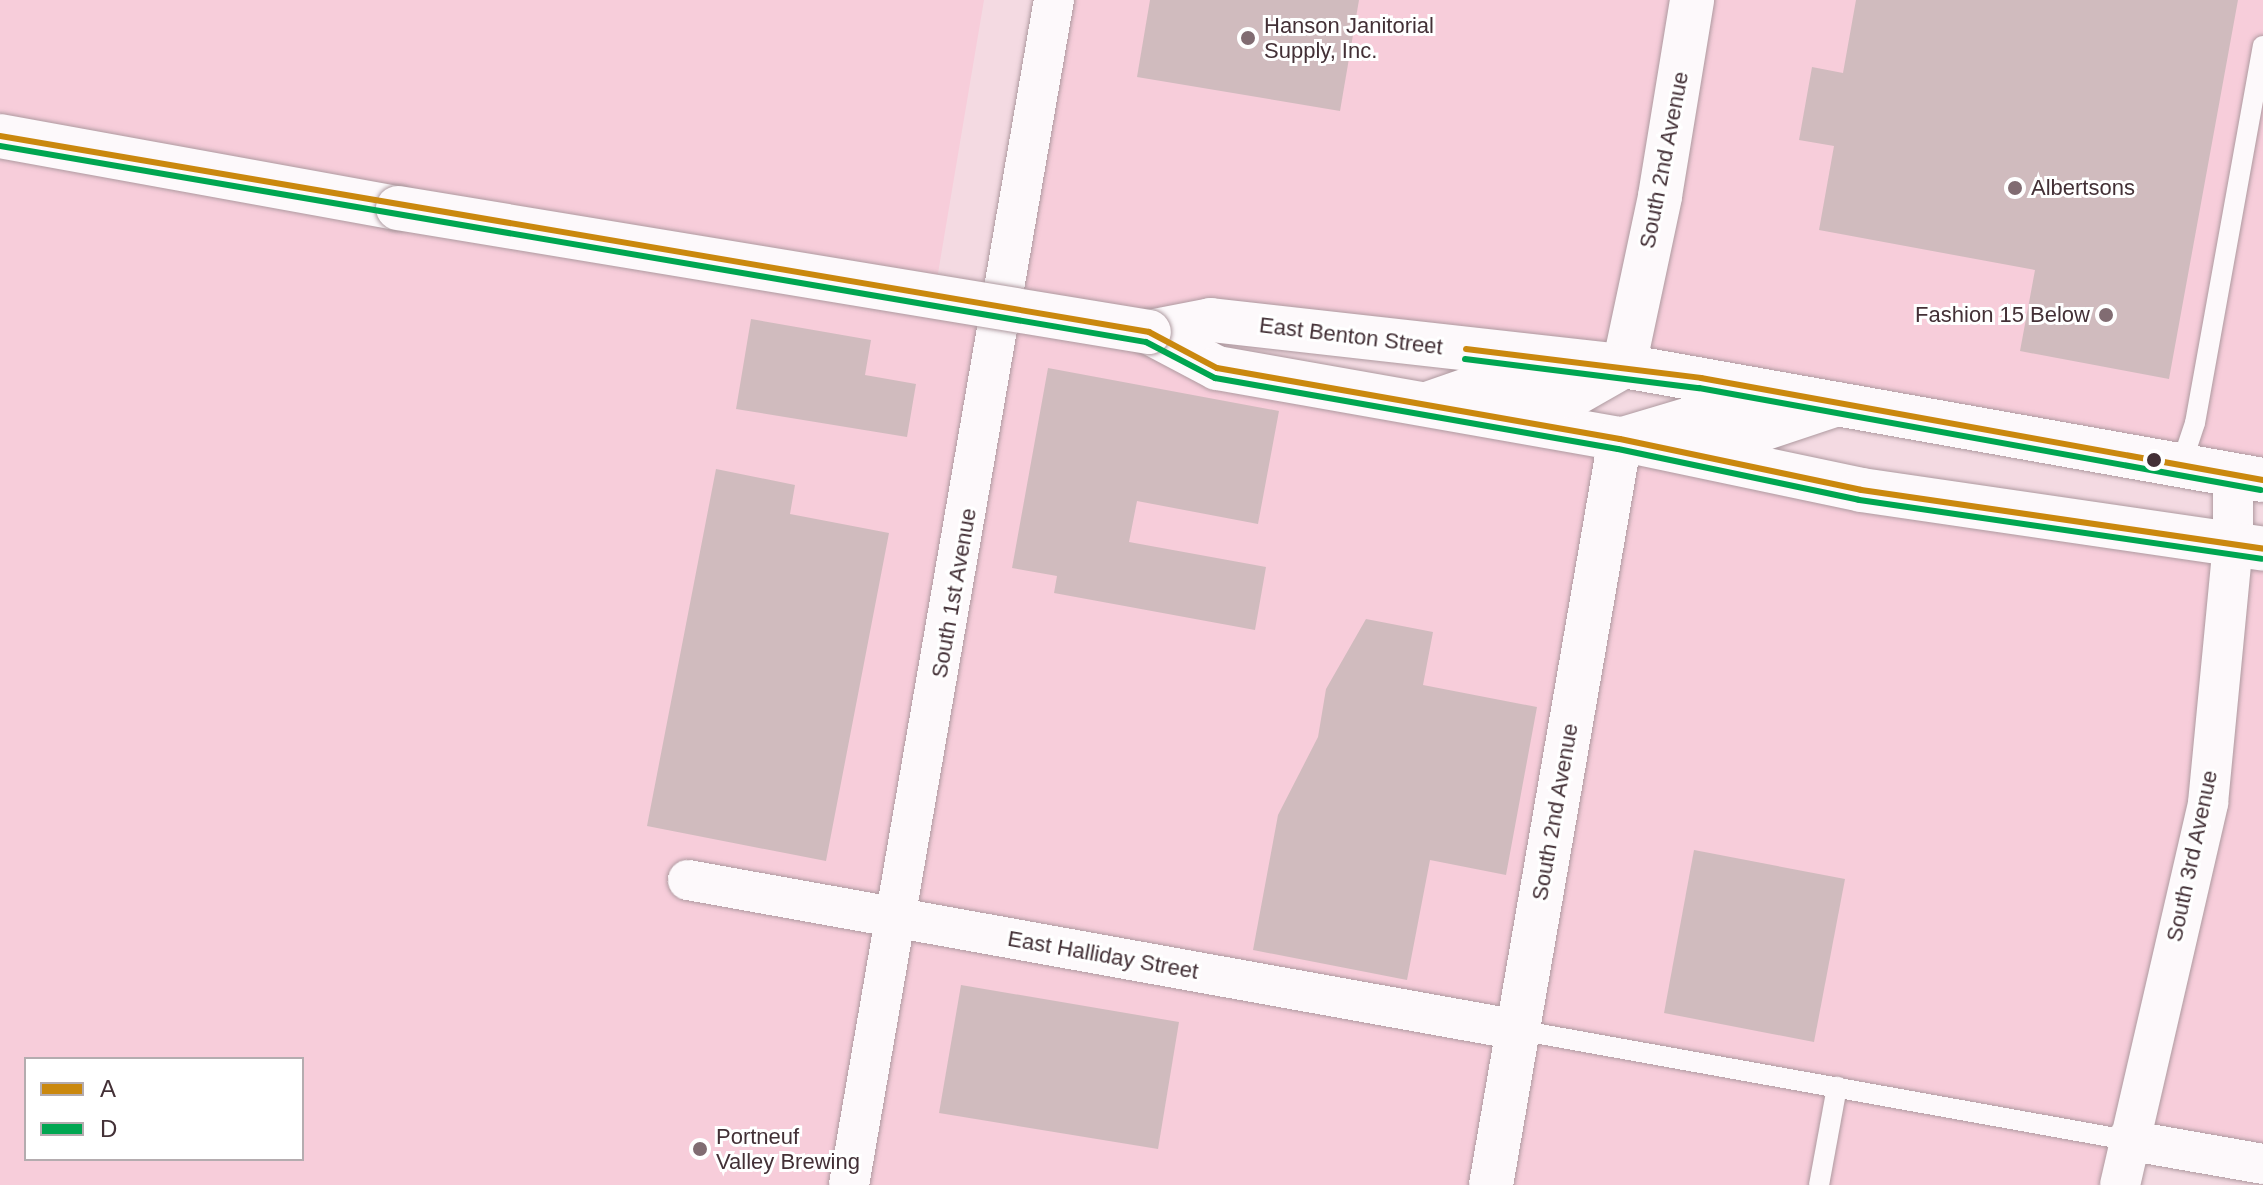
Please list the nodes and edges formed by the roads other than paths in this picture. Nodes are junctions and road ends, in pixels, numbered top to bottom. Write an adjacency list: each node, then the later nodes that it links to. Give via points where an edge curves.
1 (1054, 0): 14 (street, South 1st Avenue)
2 (1692, 0): 6 (main road, South 2nd Avenue, via 1660,196)
3 (2263, 46): 10 (lane, via 2195,423)
4 (0, 136): 5 (main road, East Benton Street, bridge, via 398,208)
5 (1149, 332): 6 (main road, East Benton Street, via 1211,320); 8 (main road, East Benton Street, via 1217,368)
6 (1624, 366): 7 (main road, East Benton Street); 8 (main road, via 1571,396 1490,382)
7 (1840, 403): 9 (main road, via 1762,429 1693,418); 10 (main road, East Benton Street)
8 (1425, 405): 9 (main road, East Benton Street)
9 (1620, 439): 12 (main road, East Benton Street, via 1861,490); 15 (main road, South 2nd Avenue)
10 (2182, 462): 11 (main road, East Benton Street)
11 (2248, 477): 12 (street, South 3rd Avenue)
12 (2248, 546): 17 (street, South 3rd Avenue, via 2208,803)
13 (688, 880): 14 (street, East Halliday Street)
14 (899, 918): 15 (street, East Halliday Street); 19 (street, South 1st Avenue)
15 (1518, 1030): 16 (lane); 20 (main road, South 2nd Avenue)
16 (1837, 1087): 17 (lane); 21 (lane)
17 (2127, 1140): 18 (street); 22 (street, South 3rd Avenue)
18 (2263, 1164)
19 (849, 1185)
20 (1491, 1185)
21 (1819, 1185)
22 (2120, 1185)

